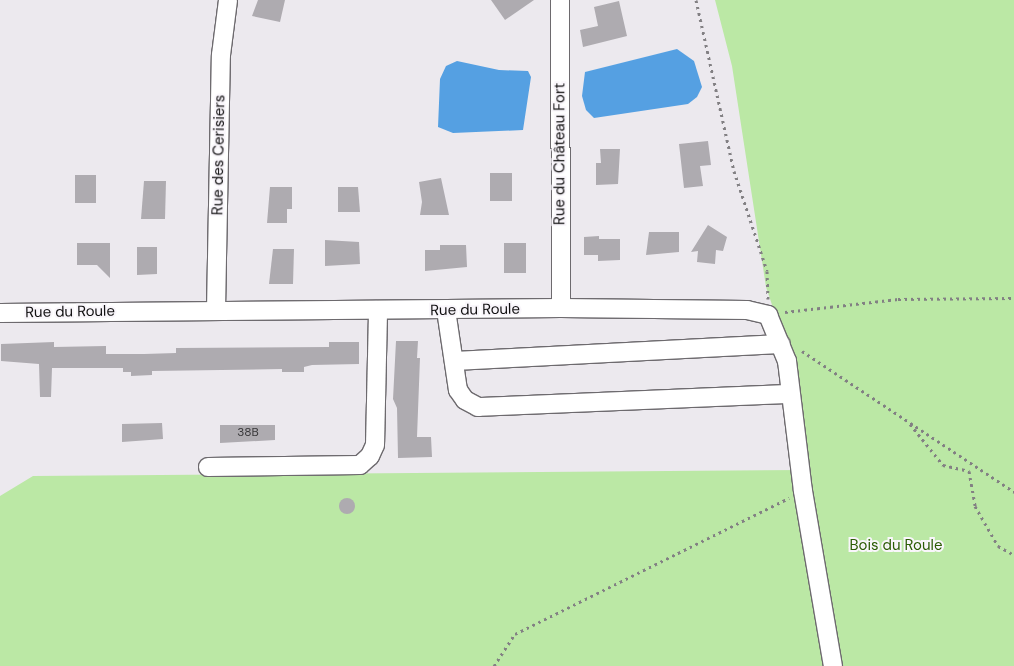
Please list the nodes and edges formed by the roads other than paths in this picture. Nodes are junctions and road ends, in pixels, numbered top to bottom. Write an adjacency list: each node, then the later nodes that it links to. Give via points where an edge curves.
1 (228, 0): 4 (street, Rue des Cerisiers, via 221,55)
2 (560, 0): 3 (street, Rue du Château Fort)
3 (561, 308): 6 (street, Rue du Roule); 8 (street, Rue du Roule, via 747,310 768,315)
4 (216, 310): 5 (street, Rue du Roule); 7 (street, Rue du Roule)
5 (378, 310): 6 (street, Rue du Roule); 11 (street, via 375,445 370,456 360,465)
6 (446, 310): 9 (street)
7 (0, 312)
8 (780, 340): 9 (street); 10 (street, via 787,361)
9 (454, 361): 10 (street, via 458,390 465,400 478,407)
10 (790, 394): 12 (street)
11 (208, 467)
12 (833, 666)

